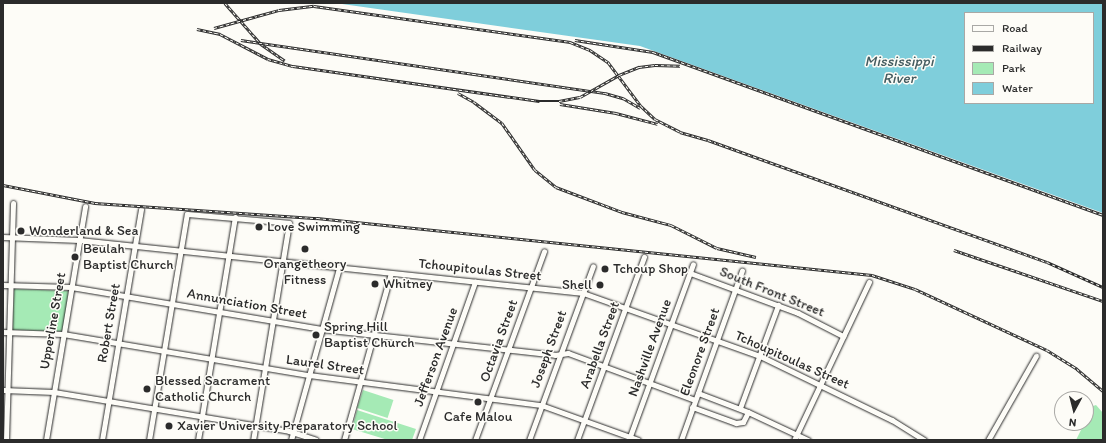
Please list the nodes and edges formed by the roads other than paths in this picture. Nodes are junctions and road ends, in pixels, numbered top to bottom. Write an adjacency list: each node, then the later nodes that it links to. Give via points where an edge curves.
1 (13, 203): 6 (street)
2 (85, 206): 7 (street, Upperline Street)
3 (141, 209): 8 (street, Robert Street)
4 (235, 217): 9 (street, via 187,214); 11 (street); 13 (street, via 289,223)
5 (3, 238): 6 (street, Tchoupitoulas Street)
6 (12, 238): 7 (street, Tchoupitoulas Street); 23 (street)
7 (79, 240): 8 (street, Tchoupitoulas Street); 24 (street, Upperline Street)
8 (134, 246): 9 (street, Tchoupitoulas Street); 28 (street, Robert Street)
9 (181, 251): 11 (street, Tchoupitoulas Street); 29 (street)
10 (544, 251): 25 (street, Octavia Street)
11 (229, 256): 13 (street, Tchoupitoulas Street); 32 (street)
12 (644, 258): 31 (street, Arabella Street)
13 (283, 262): 16 (street, Tchoupitoulas Street); 33 (street)
14 (693, 264): 19 (street, Nashville Avenue)
15 (593, 266): 27 (street, Joseph Street)
16 (340, 268): 18 (street, Tchoupitoulas Street); 35 (street)
17 (742, 271): 26 (street, Eleonore Street)
18 (391, 273): 20 (street, Tchoupitoulas Street); 39 (street)
19 (690, 273): 26 (street, South Front Street); 34 (street, Nashville Avenue)
20 (475, 282): 25 (street, Tchoupitoulas Street); 43 (street, Jefferson Avenue)
21 (869, 282): 40 (street)
22 (3, 285): 23 (street, Annunciation Street)
23 (11, 285): 24 (street, Annunciation Street); 37 (street)
24 (71, 287): 28 (street, Annunciation Street); 38 (street, Upperline Street)
25 (531, 288): 27 (street, Tchoupitoulas Street); 44 (street, Octavia Street)
26 (735, 290): 30 (street, South Front Street); 41 (street, Eleonore Street)
27 (583, 293): 31 (street, Tchoupitoulas Street); 46 (street, Joseph Street)
28 (126, 297): 29 (street, Annunciation Street); 42 (street, Robert Street)
29 (172, 304): 32 (street, Annunciation Street); 45 (street)
30 (778, 305): 40 (street, South Front Street); 47 (street)
31 (626, 308): 34 (street, Tchoupitoulas Street); 50 (street, Arabella Street)
32 (219, 312): 33 (street, Annunciation Street); 49 (street)
33 (273, 321): 35 (street, Annunciation Street); 51 (street)
34 (672, 324): 41 (street, Tchoupitoulas Street); 54 (street, Nashville Avenue)
35 (322, 329): 39 (street, Annunciation Street); 52 (street)
36 (3, 332): 37 (street, Laurel Street)
37 (9, 332): 38 (street, Laurel Street); 56 (street)
38 (63, 334): 42 (street, Laurel Street); 57 (street, Upperline Street)
39 (373, 335): 43 (street, Annunciation Street); 53 (street)
40 (844, 336): 55 (street)
41 (716, 341): 47 (street, Tchoupitoulas Street); 59 (street, Eleonore Street)
42 (118, 343): 45 (street, Laurel Street); 62 (street, Robert Street)
43 (454, 344): 44 (street, Annunciation Street); 58 (street, Jefferson Avenue)
44 (508, 349): 46 (street, Annunciation Street); 60 (street, Octavia Street)
45 (164, 351): 49 (street, Laurel Street); 66 (street)
46 (560, 354): 50 (street, Annunciation Street, via 568,353); 63 (street, Joseph Street)
47 (760, 356): 55 (street, Tchoupitoulas Street); 65 (street)
48 (1036, 356): 93 (street)
49 (211, 359): 51 (street, Laurel Street); 68 (street)
50 (604, 366): 54 (street, Annunciation Street); 69 (street, Arabella Street)
51 (265, 368): 52 (street, Laurel Street); 70 (street)
52 (309, 375): 53 (street, Laurel Street); 71 (street)
53 (360, 382): 58 (street, Laurel Street); 83 (street)
54 (650, 383): 61 (street, Annunciation Street); 74 (street, Nashville Avenue)
55 (820, 384): 72 (street); 73 (street, Tchoupitoulas Street)
56 (5, 390): 57 (street); 75 (street)
57 (54, 392): 62 (street); 76 (street, Upperline Street)
58 (436, 392): 60 (street, Laurel Street); 84 (street, Jefferson Avenue)
59 (698, 393): 61 (street, Eleonore Street); 65 (street)
60 (490, 399): 63 (street, Laurel Street); 85 (street, Octavia Street)
61 (695, 400): 64 (street, Eleonore Street)
62 (108, 401): 66 (street); 77 (street, Robert Street)
63 (541, 405): 69 (street, Laurel Street); 86 (street, Joseph Street)
64 (692, 407): 67 (street, via 736,423 743,422); 89 (street, Eleonore Street)
65 (740, 408): 67 (street)
66 (154, 409): 68 (street); 78 (street)
67 (748, 412): 72 (street)
68 (202, 416): 70 (street); 79 (street)
69 (585, 421): 74 (street, Laurel Street); 87 (street, Arabella Street)
70 (256, 425): 71 (street); 80 (street)
71 (293, 432): 81 (street); 82 (street)
72 (796, 434): 90 (street); 91 (street)
73 (915, 438): 92 (street, Tchoupitoulas Street)
74 (630, 439): 88 (street, Laurel Street)
75 (6, 440)
76 (46, 440)
77 (102, 440)
78 (149, 440)
79 (198, 440)
80 (253, 440)
81 (291, 440)
82 (316, 440)
83 (344, 440)
84 (420, 440)
85 (475, 440)
86 (529, 440)
87 (578, 440)
88 (638, 440)
89 (680, 440)
90 (794, 440)
91 (808, 440)
92 (924, 440)
93 (988, 440)

